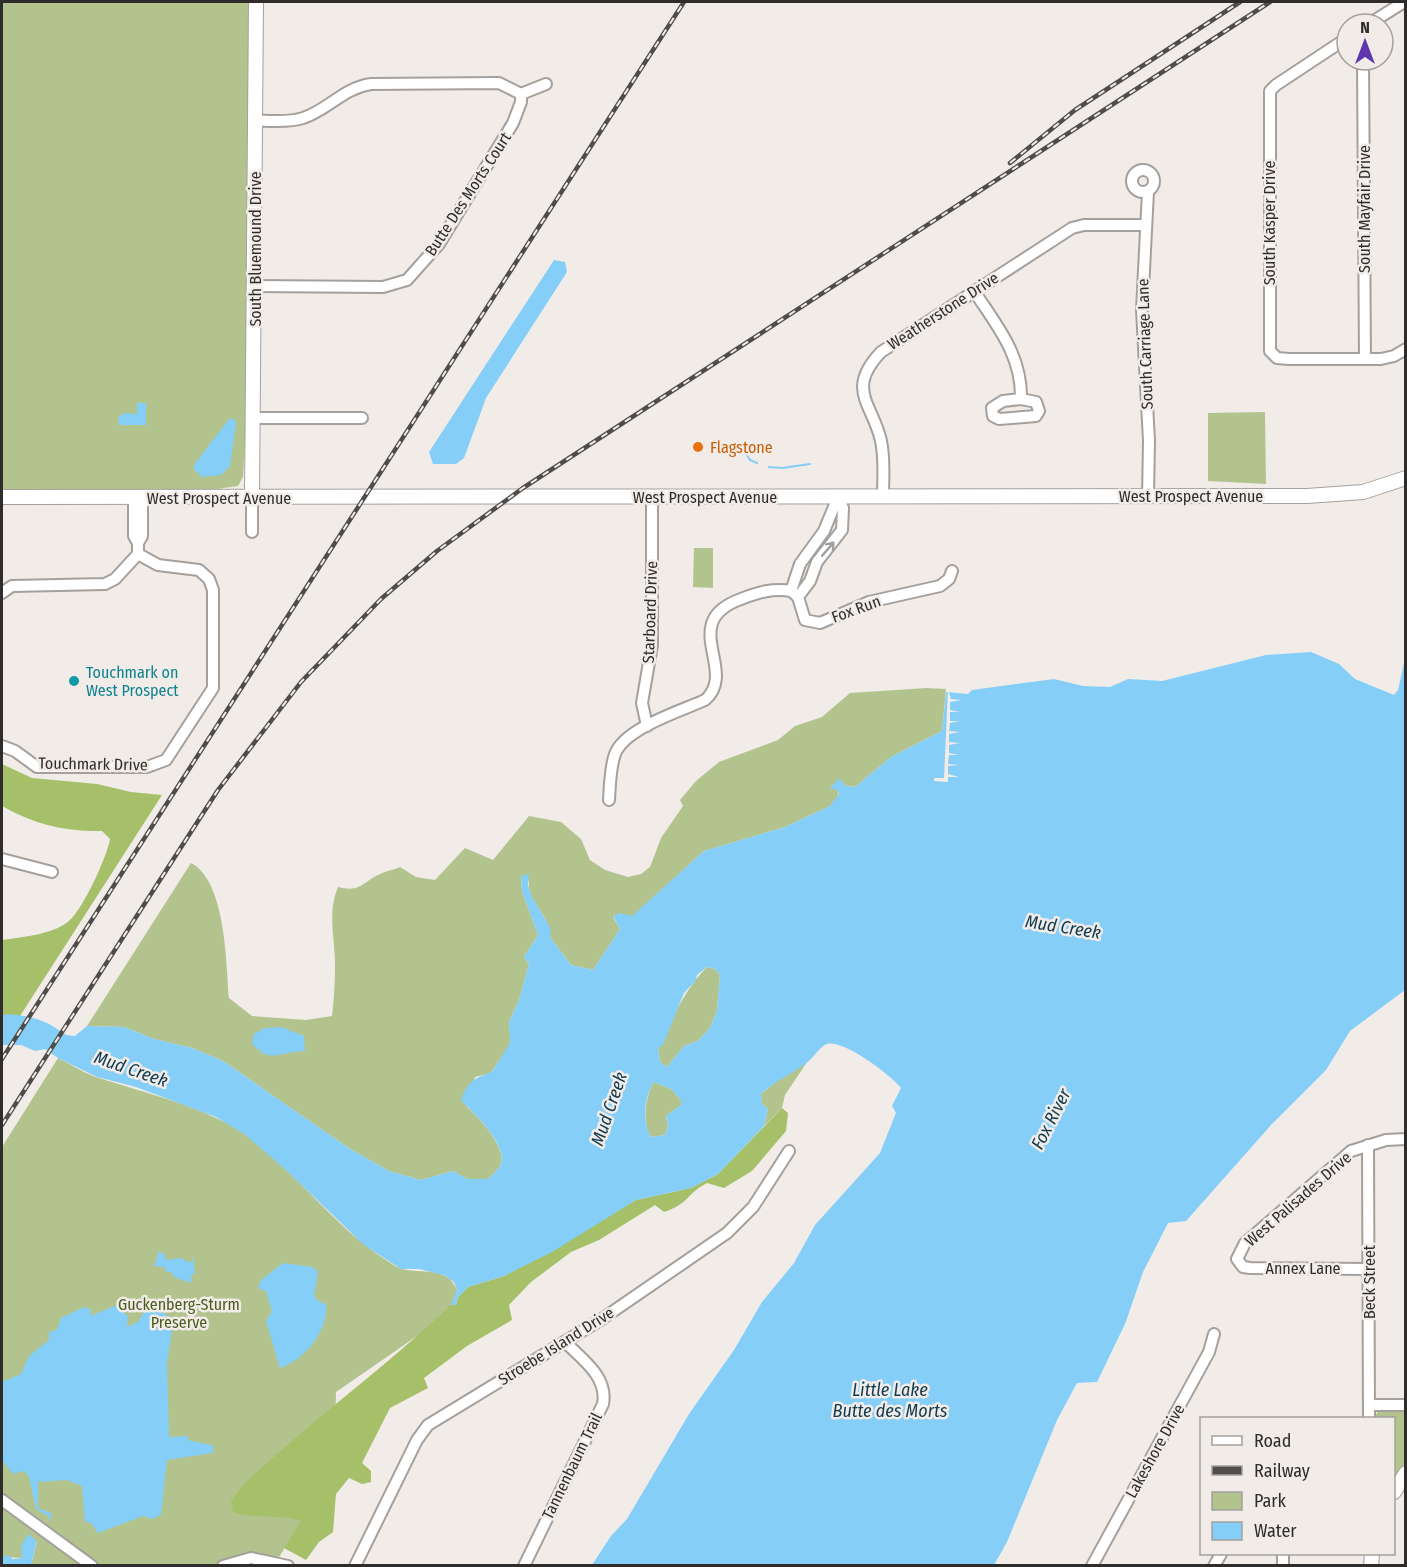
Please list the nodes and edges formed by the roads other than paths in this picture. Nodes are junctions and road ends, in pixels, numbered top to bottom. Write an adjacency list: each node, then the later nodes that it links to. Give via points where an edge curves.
1 (256, 2): 8 (main road, South Bluemound Drive)
2 (1404, 2): 3 (street)
3 (1388, 12)
4 (1335, 46): 14 (street, South Kasper Drive, via 1270,91 1270,346 1272,354 1289,359)
5 (1363, 72): 14 (street, South Mayfair Drive)
6 (546, 84): 7 (street)
7 (521, 94): 8 (street, via 499,83 370,84 348,90 304,118); 11 (street, Butte Des Morts Court, via 513,123 439,244 406,280 383,287)
8 (255, 120): 11 (main road, South Bluemound Drive)
9 (1148, 191): 10 (street, South Carriage Lane)
10 (1146, 225): 12 (street, Weatherstone Drive, via 1072,228); 19 (street, South Carriage Lane, via 1142,310)
11 (254, 286): 16 (main road, South Bluemound Drive)
12 (974, 291): 15 (street, via 1009,342 1016,359); 25 (street, Weatherstone Drive, via 882,351 868,371 864,400 880,439)
13 (1406, 350): 14 (street, via 1388,358)
14 (1365, 359)
15 (1021, 399)
16 (254, 418): 17 (street); 22 (main road, South Bluemound Drive)
17 (362, 418)
18 (1406, 478): 19 (main road, West Prospect Avenue, via 1341,494)
19 (1148, 496): 25 (main road, West Prospect Avenue)
20 (2, 497): 21 (main road, West Prospect Avenue)
21 (138, 497): 22 (main road, West Prospect Avenue); 27 (street, via 142,536)
22 (252, 497): 23 (main road, West Prospect Avenue); 26 (street)
23 (652, 497): 24 (main road, West Prospect Avenue); 31 (street, Starboard Drive, via 652,645 642,703)
24 (838, 497): 25 (main road, West Prospect Avenue); 30 (street, via 824,531 800,564)
25 (883, 497)
26 (252, 532)
27 (138, 549): 29 (street, via 115,579 105,584 12,586); 32 (street, Touchmark Drive, via 158,565 199,570 212,586 213,688 172,754 160,764 147,767 37,767)
28 (952, 571): 30 (street, Fox Run, via 940,586 869,602 814,624 805,620)
29 (2, 592)
30 (794, 594): 31 (street, via 761,591 719,611 710,631 716,677 712,692 705,700)
31 (647, 726): 33 (street, via 619,746 613,761)
32 (2, 746)
33 (609, 800)
34 (2, 861): 35 (street)
35 (52, 872)
36 (1406, 1139): 37 (street, West Palisades Drive)
37 (1368, 1145): 39 (street, West Palisades Drive, via 1346,1155 1245,1243 1238,1254); 40 (street, Beck Street)
38 (789, 1151): 42 (street, Stroebe Island Drive, via 753,1207 736,1225)
39 (1239, 1263): 40 (street, Annex Lane, via 1250,1268)
40 (1370, 1269): 43 (street, Beck Street)
41 (1214, 1334): 54 (street, Lakeshore Drive, via 1209,1352)
42 (566, 1342): 52 (street, Stroebe Island Drive, via 428,1425); 53 (street, Tannenbaum Trail, via 598,1376 605,1395)
43 (1369, 1405): 44 (street); 45 (street, Beck Street)
44 (1406, 1405)
45 (1369, 1417)
46 (1406, 1473): 47 (main road)
47 (1395, 1490)
48 (2, 1500): 49 (street)
49 (92, 1566)
50 (223, 1566): 51 (street, via 251,1558)
51 (288, 1566)
52 (356, 1566)
53 (524, 1566)
54 (1092, 1566)

